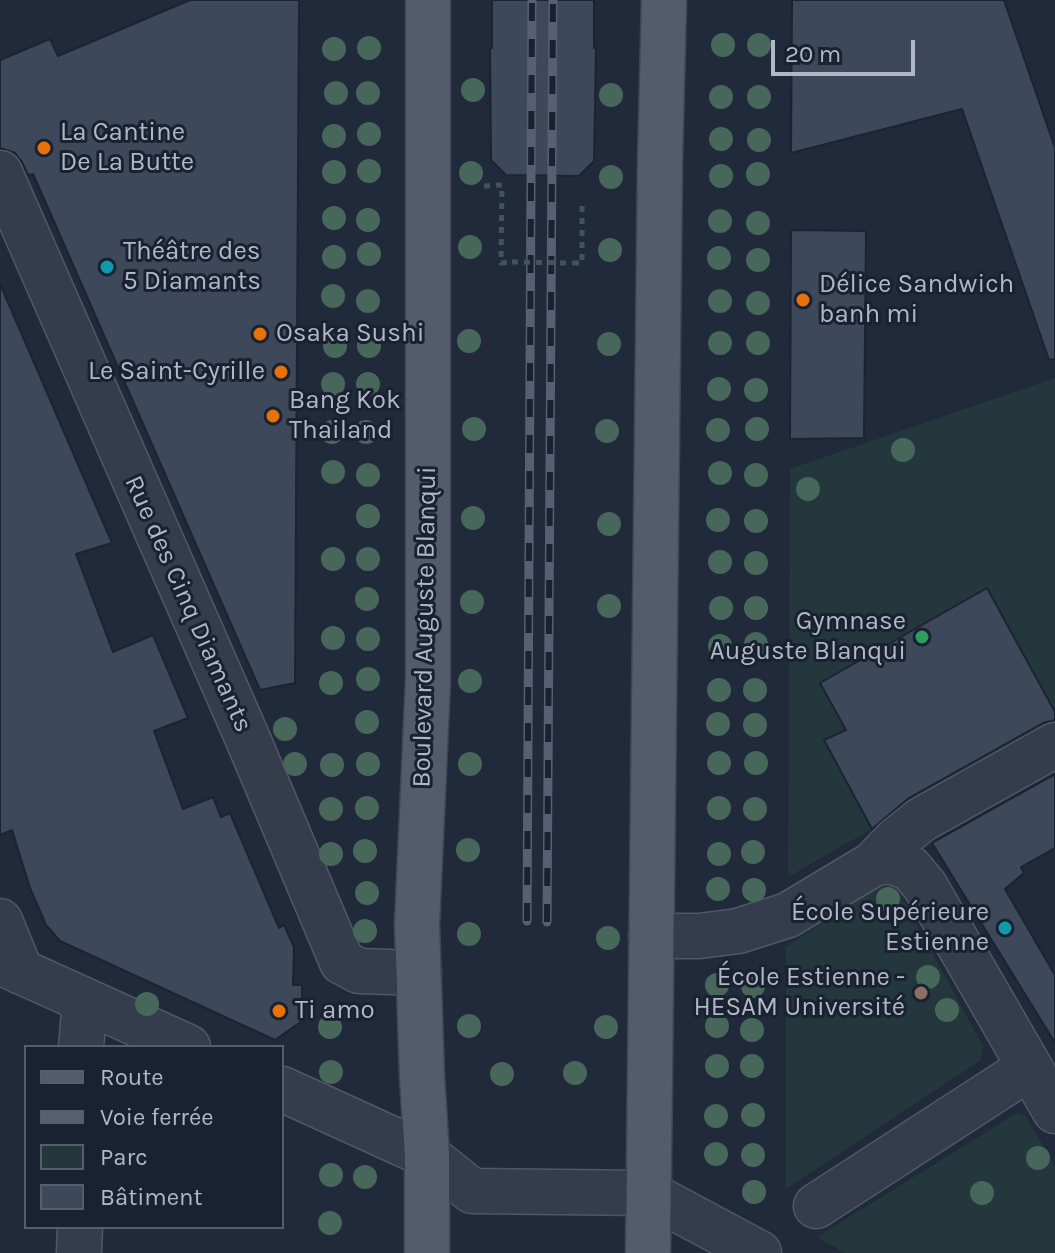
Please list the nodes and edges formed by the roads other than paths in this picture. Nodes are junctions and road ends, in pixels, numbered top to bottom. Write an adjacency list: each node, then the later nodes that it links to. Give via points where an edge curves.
1 (428, 0): 9 (main road, Boulevard Auguste Blanqui, via 428,680)
2 (664, 0): 7 (main road)
3 (0, 173): 9 (street, Rue des Cinq Diamants, via 342,962 359,971)
4 (1055, 745): 5 (street, via 921,820)
5 (873, 864): 7 (street, via 788,915 738,931); 13 (street, via 889,861 910,868 925,886)
6 (0, 921): 8 (street)
7 (651, 936): 17 (main road)
8 (11, 967): 10 (street)
9 (419, 973): 16 (main road, Boulevard Auguste Blanqui)
10 (85, 1001): 11 (street); 12 (street)
11 (81, 1045)
12 (184, 1045)
13 (1029, 1068): 15 (street); 18 (street)
14 (284, 1090): 16 (street)
15 (1055, 1111)
16 (427, 1155): 17 (street, via 472,1191); 21 (main road, Boulevard Auguste Blanqui)
17 (647, 1193): 22 (main road); 23 (street)
18 (816, 1206)
19 (80, 1229): 20 (street)
20 (79, 1253)
21 (427, 1253)
22 (648, 1253)
23 (759, 1253)

